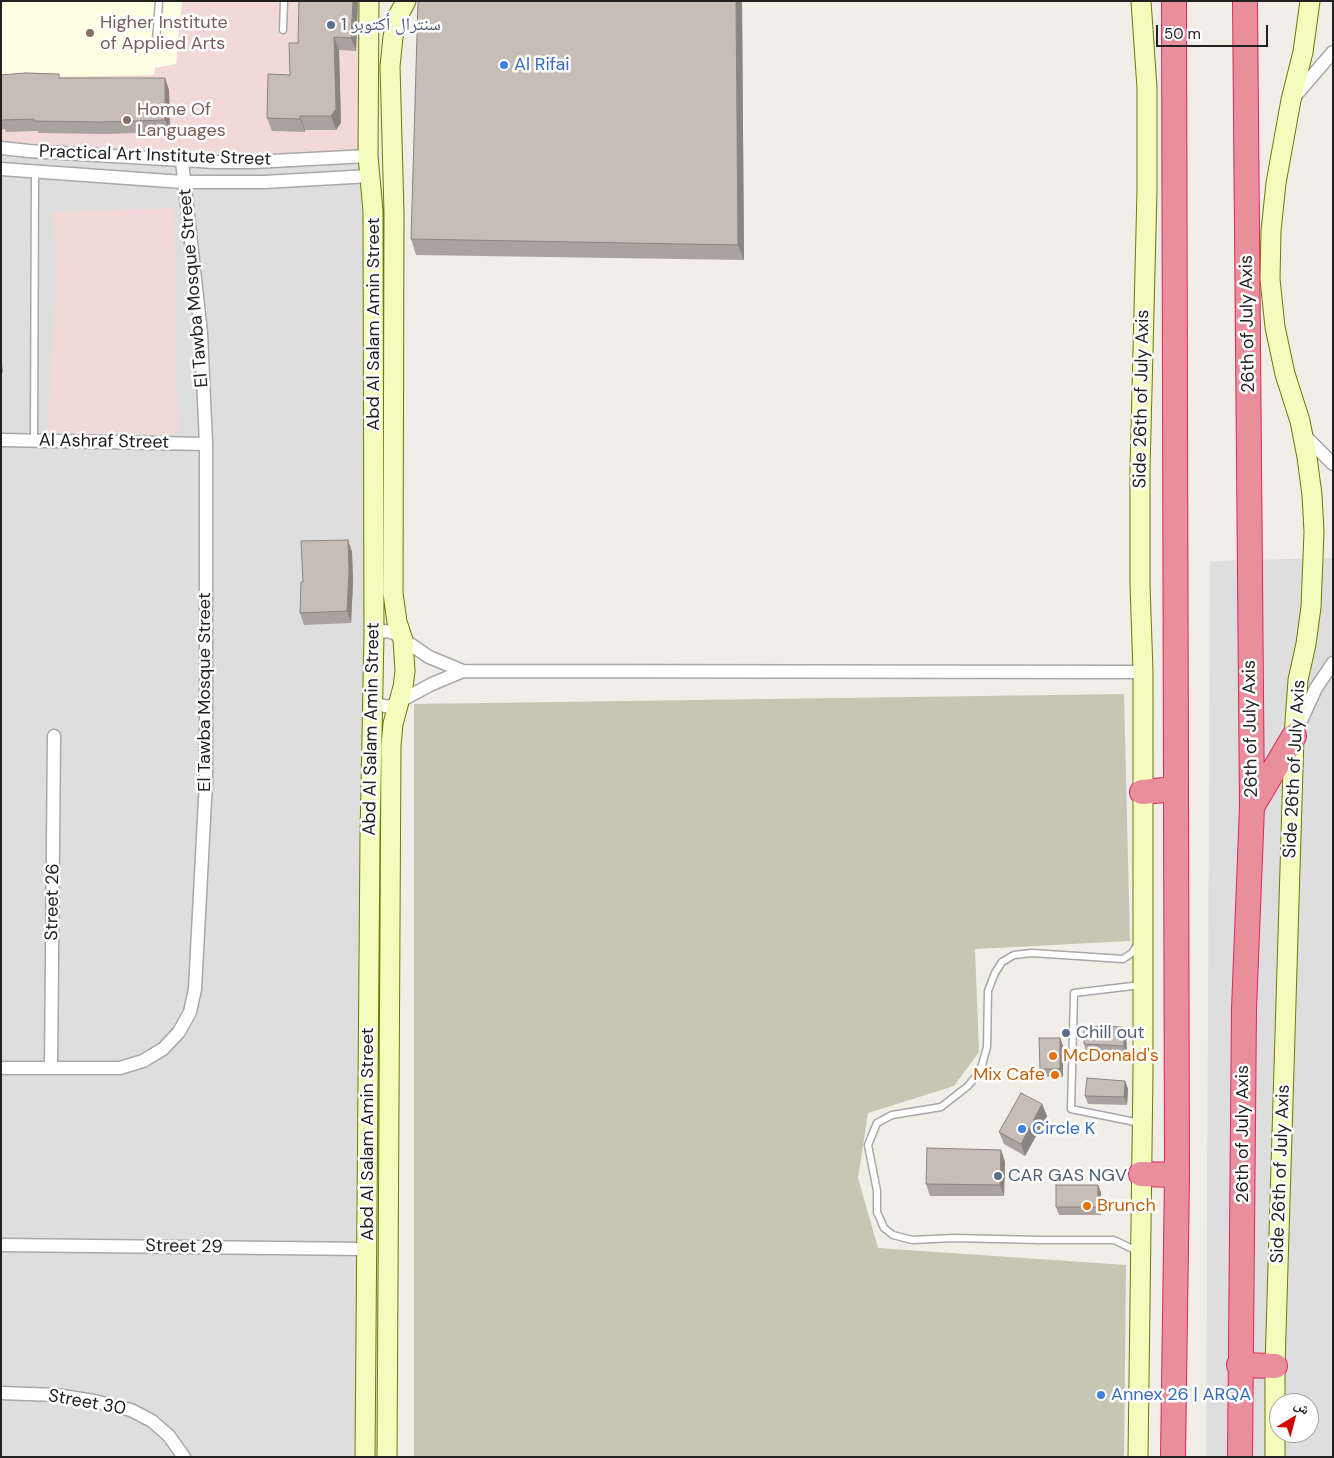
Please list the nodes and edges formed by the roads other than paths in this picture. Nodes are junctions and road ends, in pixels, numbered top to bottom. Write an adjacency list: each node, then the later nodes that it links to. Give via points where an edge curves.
1 (159, 1): 12 (lane)
2 (284, 1): 11 (lane)
3 (369, 1): 10 (street, Abd Al Salam Amin Street)
4 (377, 1): 10 (street)
5 (1141, 1): 31 (street, Side 26th of July Axis, via 1147,191 1140,470)
6 (1174, 1): 36 (highway)
7 (1245, 1): 38 (highway, 26th of July Axis)
8 (1310, 1): 14 (street, Side 26th of July Axis, via 1303,52)
9 (402, 9): 28 (street, Abd Al Salam Amin Street, via 393,37 390,66 394,213 393,593)
10 (369, 28): 16 (street, Abd Al Salam Amin Street)
11 (283, 30)
12 (156, 40)
13 (1333, 52): 14 (street)
14 (1291, 100): 22 (street, Side 26th of July Axis, via 1276,182 1270,279 1277,337)
15 (1, 148): 17 (street, Practical Art Institute Street)
16 (368, 156): 17 (street, Practical Art Institute Street, via 253,162); 20 (street, Abd Al Salam Amin Street)
17 (182, 161): 21 (street, El Tawba Mosque Street)
18 (1, 169): 19 (street, Practical Art Institute Street)
19 (36, 172): 21 (street, Practical Art Institute Street); 24 (lane)
20 (370, 176): 21 (street, Practical Art Institute Street, via 264,182); 27 (street, Abd Al Salam Amin Street, via 374,211)
21 (184, 182): 25 (street, El Tawba Mosque Street, via 201,333)
22 (1302, 433): 26 (street); 35 (street, Side 26th of July Axis, via 1312,495 1314,569 1298,680)
23 (1, 440): 24 (street, Al Ashraf Street)
24 (34, 441): 25 (street, Al Ashraf Street)
25 (206, 444): 44 (street, El Tawba Mosque Street, via 206,781 195,989 190,1012 179,1032 163,1049 143,1061 120,1068)
26 (1333, 464)
27 (374, 634): 28 (street, via 386,630); 32 (street, Abd Al Salam Amin Street)
28 (403, 640): 30 (street, via 429,657); 33 (street, Abd Al Salam Amin Street, via 404,671)
29 (1333, 663): 35 (street, via 1316,688)
30 (463, 671): 31 (street); 33 (street)
31 (1143, 672): 37 (street, Side 26th of July Axis)
32 (372, 698): 33 (street, via 384,707); 41 (street, Abd Al Salam Amin Street)
33 (399, 701): 42 (street, Abd Al Salam Amin Street, via 390,746)
34 (54, 736): 44 (street, Street 26)
35 (1294, 736): 38 (highway); 52 (street, Side 26th of July Axis)
36 (1176, 789): 37 (highway); 47 (highway)
37 (1142, 792): 39 (street, Side 26th of July Axis)
38 (1252, 807): 51 (highway, 26th of July Axis, via 1244,1009)
39 (1142, 937): 40 (street, Side 26th of July Axis); 50 (lane, via 1132,953 1123,959 1032,953 1002,962 988,991 987,1047 976,1076 941,1107 892,1115 877,1123 868,1145 877,1191 877,1212 884,1228 893,1235 912,1240 1114,1240)
40 (1143, 985): 45 (street, Side 26th of July Axis); 45 (lane, via 1074,993 1071,1109)
41 (369, 1019): 42 (street); 49 (street, Abd Al Salam Amin Street)
42 (389, 1020): 56 (street, Abd Al Salam Amin Street)
43 (1, 1068): 44 (street, El Tawba Mosque Street)
44 (51, 1068)
45 (1142, 1124): 46 (street, Side 26th of July Axis)
46 (1141, 1174): 47 (highway); 50 (street, Side 26th of July Axis)
47 (1177, 1175): 58 (highway)
48 (1, 1244): 49 (street, Street 29)
49 (367, 1249): 55 (street, Abd Al Salam Amin Street)
50 (1140, 1252): 57 (street, Side 26th of July Axis)
51 (1239, 1365): 52 (highway); 59 (highway, 26th of July Axis)
52 (1275, 1366): 60 (street, Side 26th of July Axis)
53 (1, 1393): 54 (street, Street 30, via 56,1395 131,1410 152,1421 169,1436)
54 (184, 1457)
55 (365, 1457)
56 (387, 1457)
57 (1138, 1457)
58 (1173, 1457)
59 (1240, 1457)
60 (1275, 1457)

